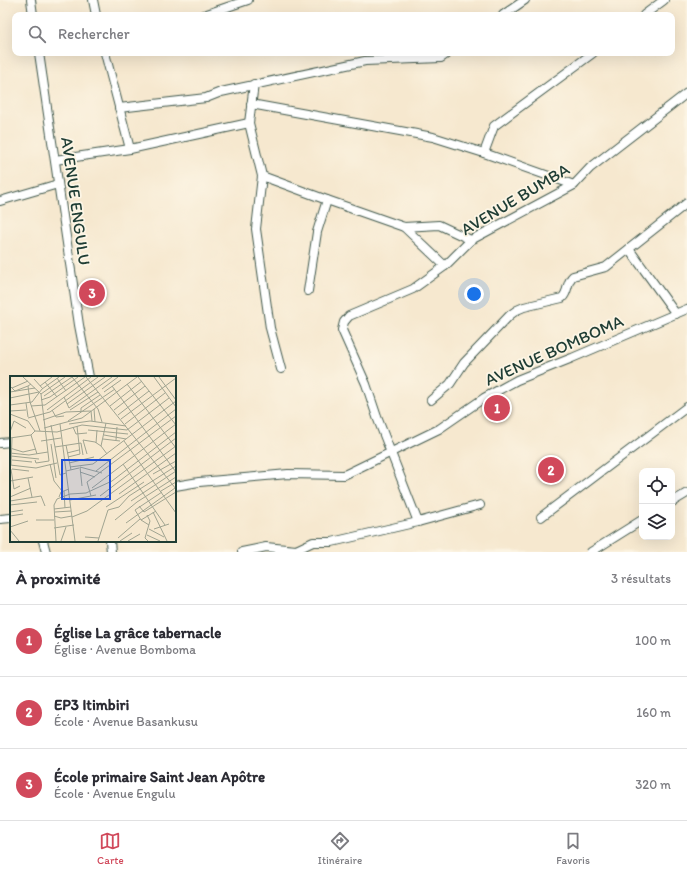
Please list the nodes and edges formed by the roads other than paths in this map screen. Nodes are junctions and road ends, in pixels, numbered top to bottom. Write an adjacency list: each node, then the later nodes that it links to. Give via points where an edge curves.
1 (31, 0): 6 (street)
2 (93, 0): 7 (street)
3 (248, 0): 8 (street)
4 (525, 0): 9 (street)
5 (664, 0): 10 (street)
6 (33, 12)
7 (95, 12)
8 (213, 12)
9 (507, 12)
10 (648, 12)
11 (39, 56): 22 (street, AVENUE ENGULU)
12 (105, 56): 18 (street)
13 (444, 56): 15 (street, via 365,61)
14 (589, 56): 21 (street, via 494,126)
15 (254, 84): 17 (street); 18 (street, via 206,98)
16 (687, 93): 25 (street, AVENUE BUMBA, via 590,168)
17 (251, 104): 19 (street); 21 (street, via 433,137)
18 (119, 108): 20 (street)
19 (249, 123): 20 (street); 23 (street)
20 (130, 149): 22 (street)
21 (484, 153): 25 (street)
22 (55, 160): 24 (street, AVENUE ENGULU)
23 (262, 176): 26 (street); 36 (street, via 256,229 270,328)
24 (58, 184): 27 (street); 37 (street, AVENUE ENGULU)
25 (574, 185): 30 (street, AVENUE BUMBA)
26 (327, 200): 29 (street); 33 (street, via 317,232)
27 (0, 201)
28 (687, 203): 31 (street)
29 (404, 227): 30 (street, via 439,225); 32 (street)
30 (472, 240): 32 (street, AVENUE BUMBA)
31 (629, 249): 35 (street); 38 (street, via 606,267 570,278 565,296 562,298 524,307 510,315 464,363 450,384)
32 (445, 266): 42 (street, AVENUE BUMBA, via 413,289 350,316 344,322 342,330 366,384)
33 (308, 291)
34 (687, 309): 35 (street, AVENUE BOMBOMA)
35 (676, 314): 42 (street, AVENUE BOMBOMA, via 517,380 484,398 439,429)
36 (281, 369)
37 (89, 376)
38 (431, 400)
39 (687, 407): 47 (street)
40 (10, 442): 41 (street)
41 (0, 443)
42 (391, 453): 43 (street, AVENUE BOMBOMA, via 344,475 288,474); 50 (street)
43 (176, 486)
44 (687, 493): 45 (street)
45 (675, 500)
46 (480, 505): 50 (street)
47 (541, 517)
48 (10, 518): 49 (street)
49 (0, 519)
50 (418, 522): 56 (street, via 332,542 313,542 296,550 266,547)
51 (639, 522): 57 (street)
52 (44, 542): 54 (street)
53 (110, 542): 55 (street)
54 (46, 552)
55 (111, 552)
56 (242, 552)
57 (591, 552)

